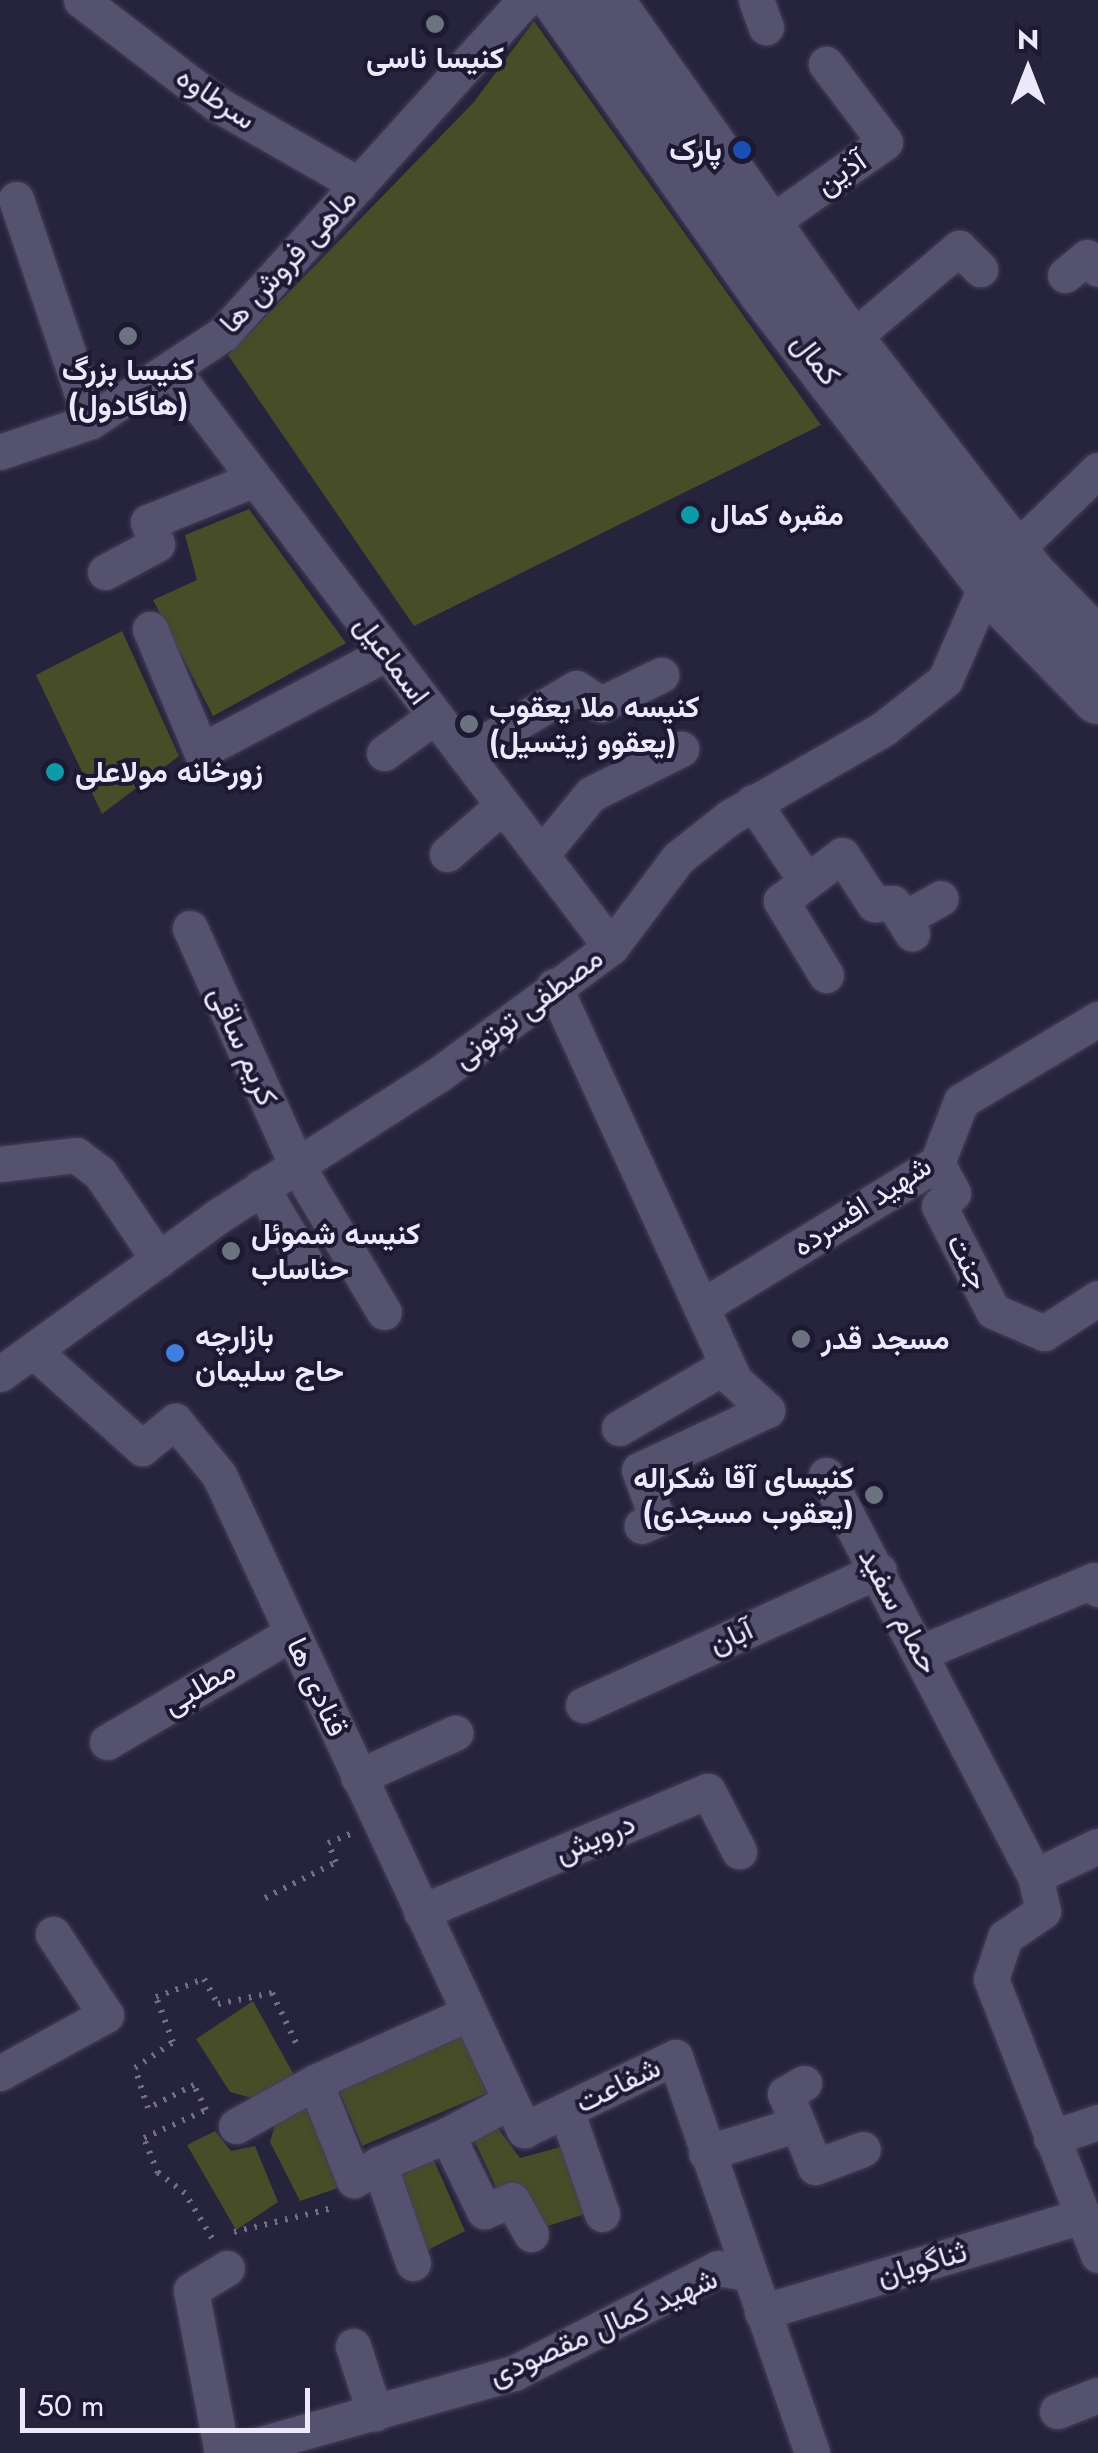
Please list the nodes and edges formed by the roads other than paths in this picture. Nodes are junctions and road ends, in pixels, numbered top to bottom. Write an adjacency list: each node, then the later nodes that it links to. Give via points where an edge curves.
1 (81, 0): 6 (street, سرطاوه, via 217,104)
2 (525, 0): 6 (street, ماهی فروش ها)
3 (556, 0): 16 (main road, کمال, via 763,291)
4 (608, 0): 8 (main road, کمال)
5 (826, 64): 8 (street, آذین, via 885,142)
6 (359, 185): 11 (street, ماهی فروش ها, via 222,334)
7 (16, 198): 12 (street)
8 (767, 225): 10 (main road, کمال)
9 (980, 270): 10 (street, via 959,248)
10 (850, 340): 16 (main road, کمال)
11 (174, 372): 12 (street, ماهی فروش ها); 15 (street, اسماعیل)
12 (91, 421): 13 (street, ماهی فروش ها)
13 (0, 452)
14 (1098, 470): 16 (street)
15 (255, 479): 17 (street, via 148,522 157,544); 20 (street, اسماعیل)
16 (1000, 566): 19 (main road, کمال); 22 (main road, کمال); 27 (street, مصطفی توتونی, via 944,680 883,730)
17 (105, 572)
18 (150, 629): 20 (street, via 201,751)
19 (1098, 644)
20 (387, 653): 23 (street, اسماعیل)
21 (661, 675): 26 (street, via 601,704 576,688)
22 (1098, 699)
23 (435, 716): 25 (street); 26 (street, اسماعیل)
24 (682, 749): 30 (street, via 592,794)
25 (384, 753)
26 (464, 754): 28 (street, اسماعیل)
27 (753, 802): 31 (street); 34 (street, مصطفی توتونی, via 678,858)
28 (503, 805): 29 (street); 30 (street, اسماعیل)
29 (447, 854)
30 (541, 855): 34 (street, اسماعیل)
31 (806, 882): 32 (street, via 842,855 874,904 893,903 908,926); 35 (street, via 780,901)
32 (941, 898)
33 (190, 928): 40 (street, کریم ساقی)
34 (610, 947): 36 (street, مصطفی توتونی)
35 (826, 975)
36 (554, 986): 40 (street, مصطفی توتونی, via 438,1075); 45 (street)
37 (1098, 1019): 38 (street, شهید افسرده, via 961,1100)
38 (937, 1163): 44 (street, جنت, via 953,1193 938,1206 992,1310 1044,1333); 45 (street, شهید افسرده)
39 (0, 1164): 42 (street, via 76,1154 100,1173)
40 (296, 1164): 41 (street, مصطفی توتونی); 46 (street, کریم ساقی)
41 (261, 1187): 42 (street, مصطفی توتونی); 43 (street)
42 (159, 1260): 47 (street, مصطفی توتونی)
43 (306, 1261)
44 (1098, 1298)
45 (701, 1307): 48 (street)
46 (384, 1312)
47 (34, 1352): 49 (street, مصطفی توتونی); 55 (street, قنادی ها, via 142,1448 174,1421 219,1475)
48 (727, 1365): 50 (street); 52 (street, via 767,1410 640,1470 658,1519)
49 (0, 1374)
50 (619, 1428)
51 (826, 1475): 53 (street, حمام سفید)
52 (641, 1526)
53 (879, 1570): 56 (street, حمام سفید); 57 (street, آبان)
54 (1098, 1589): 56 (street, via 1094,1580)
55 (292, 1633): 59 (street, مطلبی); 60 (street, قنادی ها)
56 (922, 1652): 63 (street, حمام سفید)
57 (583, 1705)
58 (455, 1733): 60 (street)
59 (107, 1742)
60 (358, 1777): 64 (street, قنادی ها)
61 (1098, 1846): 63 (street)
62 (739, 1851): 64 (street, درویش, via 708,1791)
63 (1034, 1876): 76 (street, حمام سفید, via 1043,1911 1005,1938 991,1979)
64 (421, 1912): 66 (street, قنادی ها)
65 (52, 1934): 67 (street, via 106,2015)
66 (469, 2013): 68 (street); 71 (street, قنادی ها)
67 (0, 2073)
68 (315, 2082): 74 (street); 79 (street, via 354,2180)
69 (804, 2083): 73 (street, via 785,2094)
70 (566, 2110): 71 (street, شفاعت); 78 (street, شفاعت, via 675,2057); 80 (street)
71 (517, 2116): 75 (street, شفاعت)
72 (1098, 2122): 76 (street)
73 (798, 2124): 77 (street, via 815,2168); 78 (street)
74 (236, 2126)
75 (446, 2135): 79 (street, شفاعت); 82 (street, via 484,2211 512,2200)
76 (1052, 2138): 81 (street, حمام سفید)
77 (863, 2150)
78 (706, 2152): 86 (street, شفاعت)
79 (379, 2164): 84 (street)
80 (602, 2214)
81 (1082, 2216): 83 (street, حمام سفید); 87 (street, ثناگویان)
82 (531, 2234)
83 (1098, 2255)
84 (413, 2263)
85 (227, 2268): 92 (street, via 191,2290)
86 (746, 2273): 87 (street, شفاعت); 91 (street, شهید کمال مقصودی, via 718,2268 514,2373)
87 (762, 2312): 93 (street, شفاعت)
88 (353, 2346): 91 (street)
89 (1098, 2395): 90 (street)
90 (1058, 2411)
91 (374, 2414): 92 (street, شهید کمال مقصودی)
92 (226, 2453)
93 (812, 2453)

